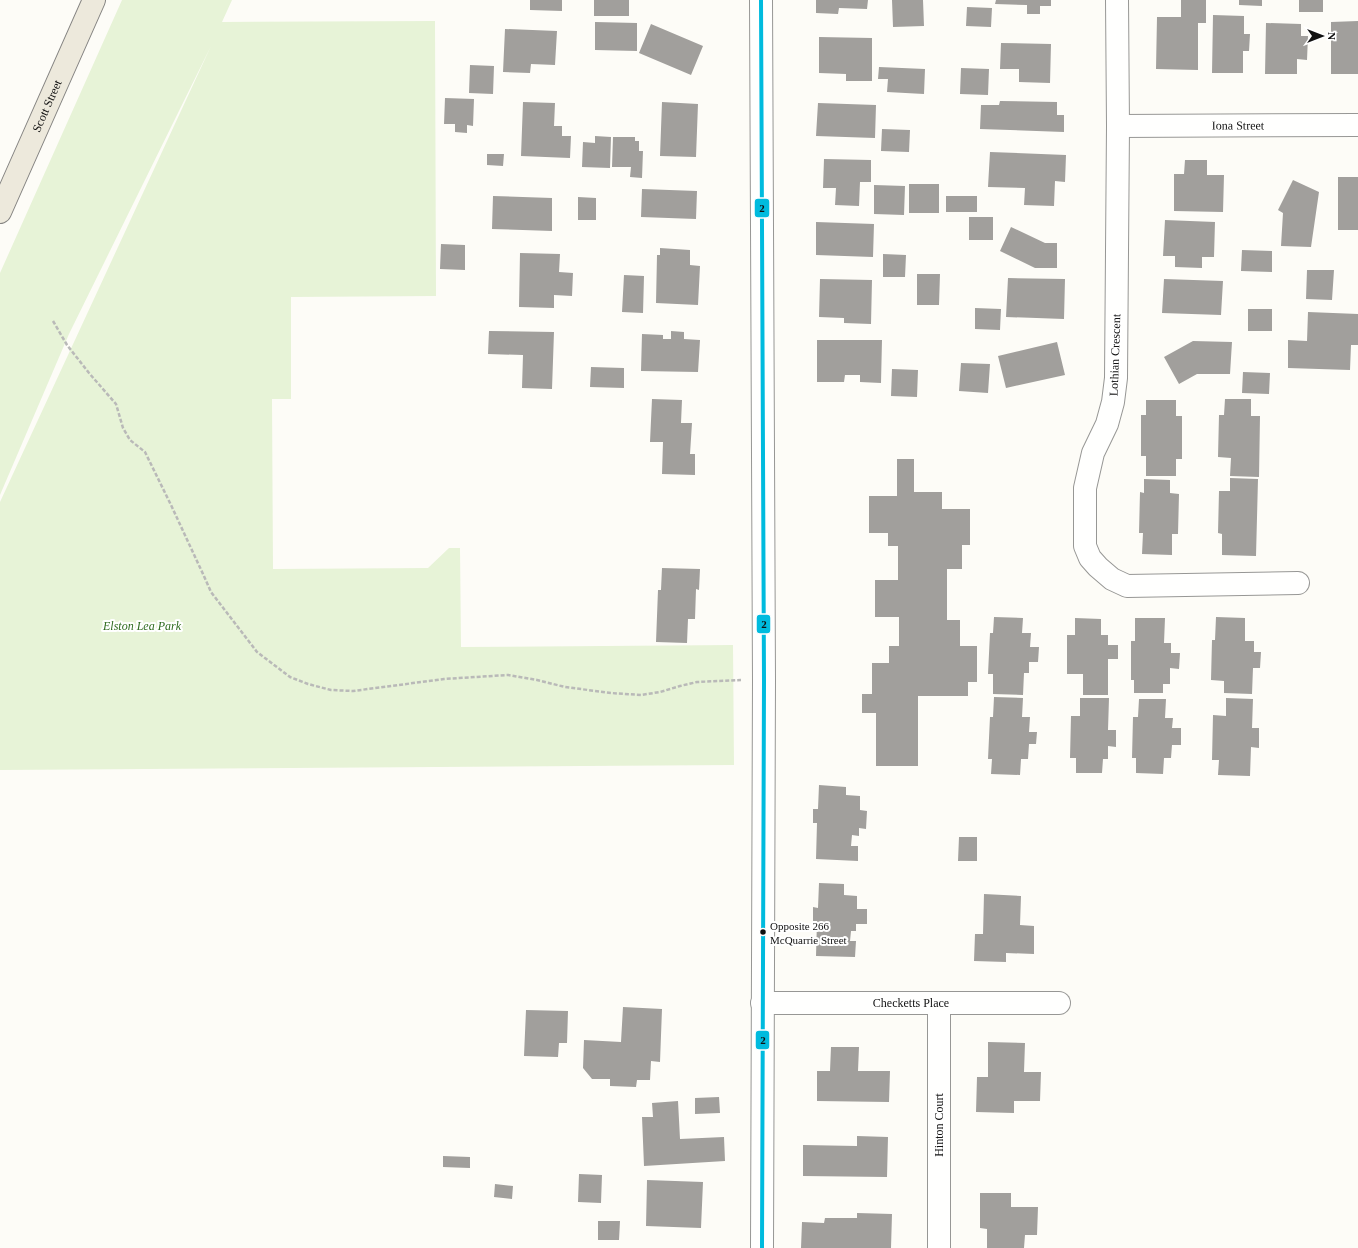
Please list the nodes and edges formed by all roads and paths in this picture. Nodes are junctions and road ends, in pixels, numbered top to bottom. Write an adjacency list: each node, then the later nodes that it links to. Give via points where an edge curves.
1 (94, 0): 6 (main road, Scott Street)
2 (761, 0): 9 (street)
3 (1117, 0): 5 (street, Lothian Crescent)
4 (1358, 125): 5 (street, Iona Street)
5 (1118, 126): 8 (street, Lothian Crescent, via 1116,378 1114,402 1093,453 1085,488 1085,546 1090,558 1105,574 1127,586)
6 (0, 212)
7 (53, 320): 9 (path, via 68,345 116,404 123,428 130,440 145,452 211,592 257,652 290,677 332,690 353,691 444,679 508,675 564,687 641,694 660,692 697,682)
8 (1298, 583)
9 (764, 680): 12 (street)
10 (939, 1003): 11 (street, Checketts Place); 12 (street, Checketts Place); 14 (street, Hinton Court)
11 (1059, 1003)
12 (762, 1004): 13 (street)
13 (762, 1248)
14 (939, 1248)

